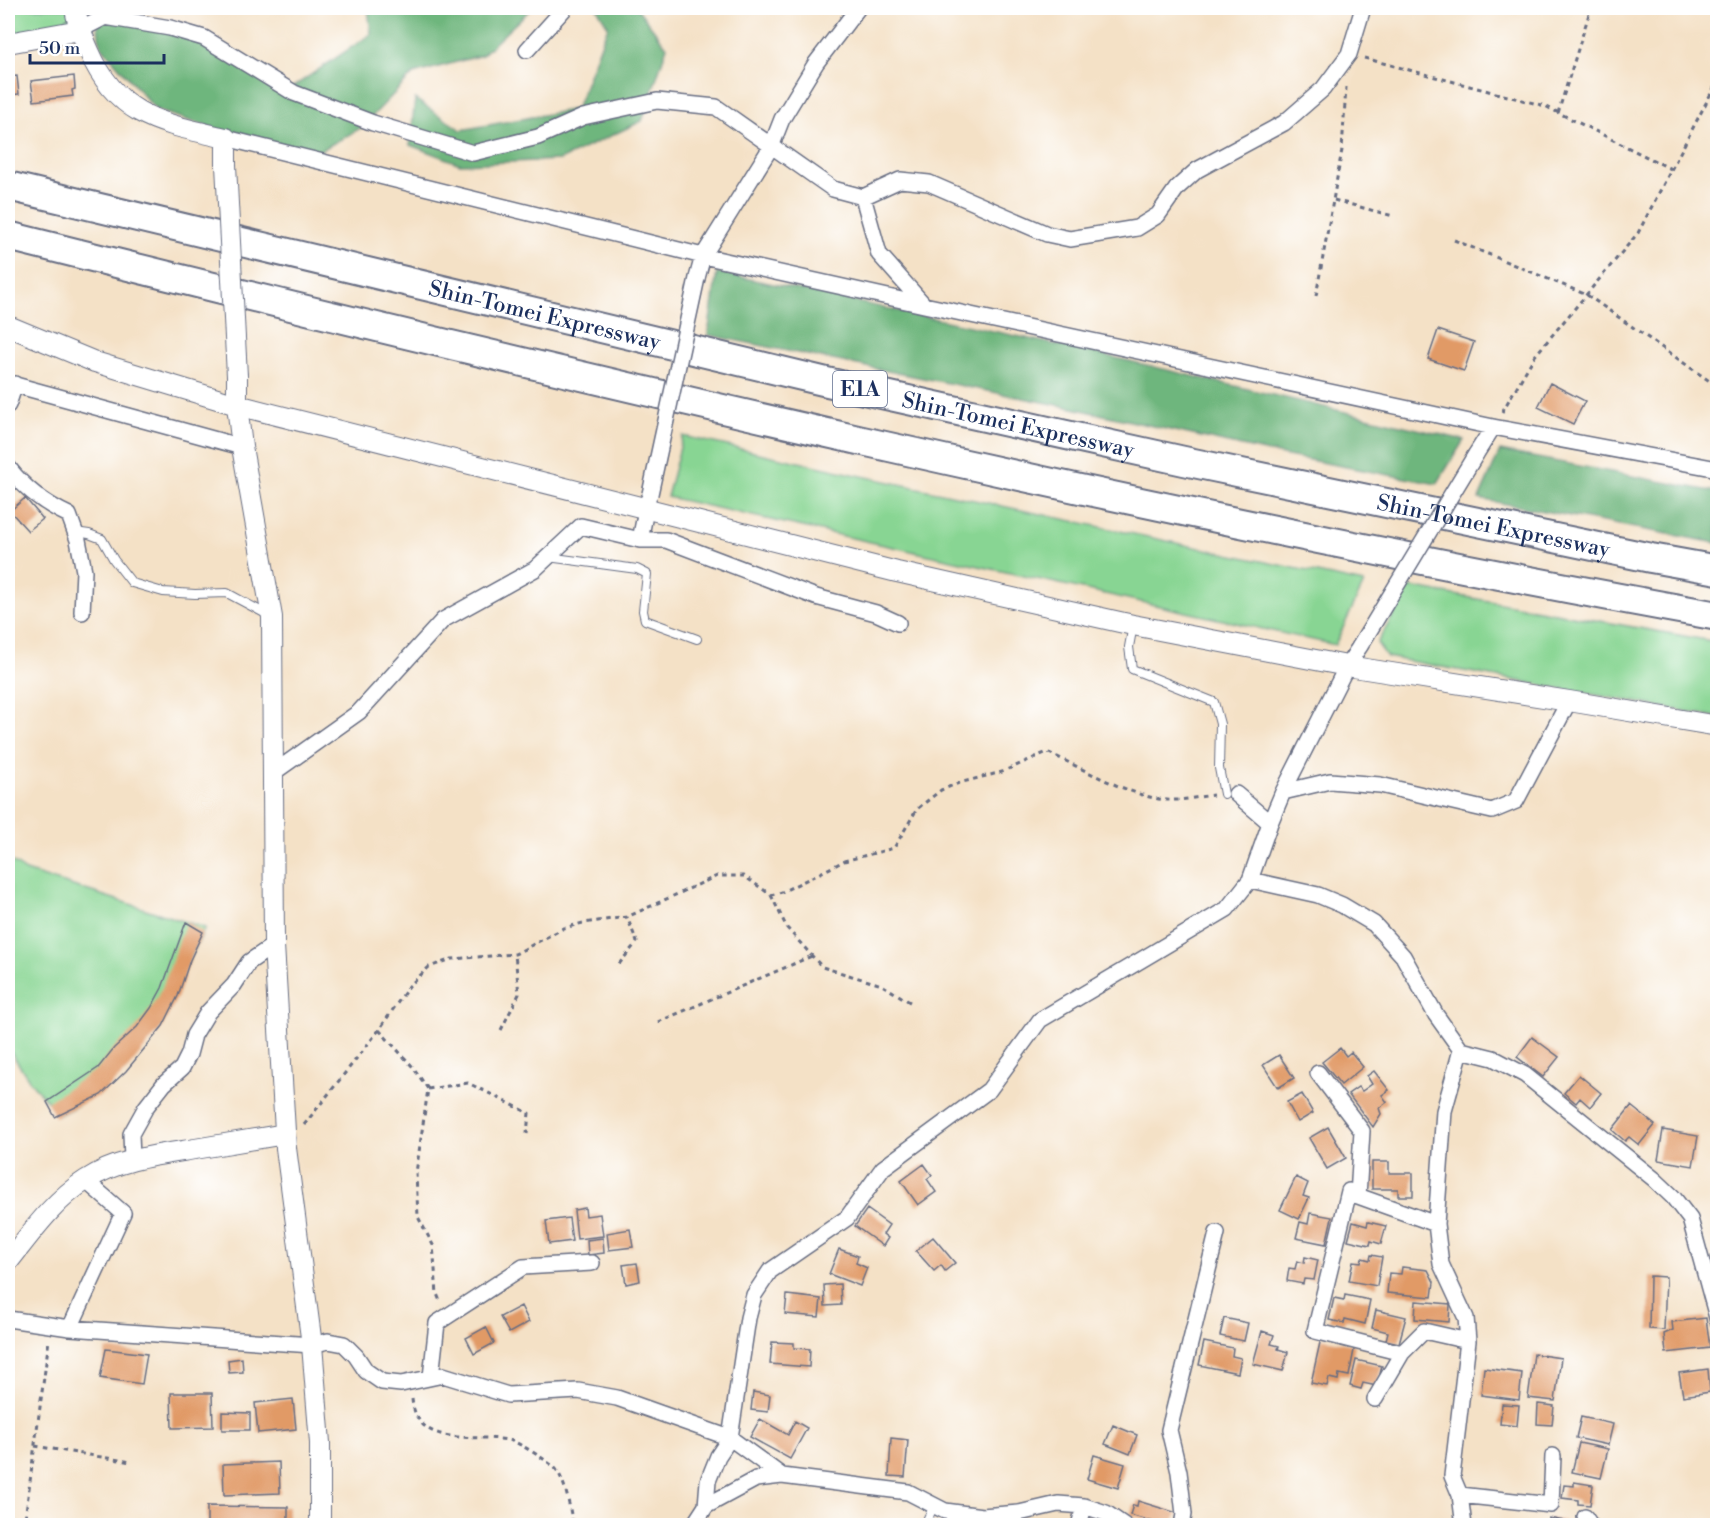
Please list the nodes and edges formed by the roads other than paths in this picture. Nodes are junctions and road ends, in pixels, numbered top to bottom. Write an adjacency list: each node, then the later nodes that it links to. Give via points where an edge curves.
1 (75, 8): 5 (street)
2 (565, 8): 7 (street)
3 (858, 8): 9 (street, via 816,63 782,119)
4 (1363, 8): 11 (street, via 1349,54 1323,89 1284,123 1197,170 1177,188 1158,215 1137,228 1070,240 1047,234 929,183 900,180)
5 (80, 30): 6 (street); 8 (street, via 94,63 114,93 134,109 156,120); 9 (street, via 105,17 204,38 294,93 373,123 473,153 538,136 583,117 657,101 716,107)
6 (8, 43)
7 (527, 50)
8 (226, 138): 13 (street); 18 (street, bridge)
9 (771, 147): 11 (street, via 833,189); 13 (street)
10 (8, 186): 27 (highway, Shin-Tomei Expressway / E1A, via 827,382 1184,461)
11 (863, 197): 14 (street, via 879,254)
12 (8, 236): 29 (highway, Shin-Tomei Expressway / E1A, via 429,340 935,458 1293,534)
13 (703, 256): 14 (street); 23 (street, bridge)
14 (924, 305): 19 (street)
15 (8, 326): 18 (street, via 95,362)
16 (11, 383): 17 (street); 20 (street)
17 (8, 405)
18 (237, 405): 20 (street); 23 (street)
19 (1493, 427): 22 (street); 34 (street, bridge)
20 (242, 447): 30 (street)
21 (8, 467): 24 (street, via 47,504 69,515)
22 (1718, 469)
23 (648, 502): 25 (street); 32 (street, via 897,572)
24 (75, 532): 28 (street, via 84,571); 30 (lane, via 102,539 132,583 163,592 227,593)
25 (640, 540): 26 (street, via 581,526); 31 (street, via 666,540)
26 (548, 557): 33 (lane, via 637,569 647,574 645,620); 37 (street, via 535,569 443,620 359,712)
27 (1718, 570)
28 (82, 612)
29 (1718, 616)
30 (272, 617): 37 (street)
31 (898, 624)
32 (1133, 625): 34 (street); 39 (lane, via 1129,647 1132,669 1214,702 1220,724 1219,768)
33 (697, 639)
34 (1347, 666): 35 (street); 38 (street)
35 (1569, 700): 36 (street); 38 (street, via 1516,801 1492,811 1380,785 1330,781)
36 (1718, 726)
37 (273, 773): 42 (street)
38 (1283, 792): 40 (street)
39 (1230, 794): 40 (street)
40 (1270, 823): 41 (street)
41 (1250, 880): 43 (street, via 1318,896 1374,924 1403,957); 61 (street, via 1227,909 1040,1020 989,1090 883,1168 847,1218 770,1271 754,1295 748,1318)
42 (274, 945): 45 (street); 46 (street, via 249,962 234,986 208,1012 194,1035 182,1068 146,1107 131,1134)
43 (1461, 1050): 49 (street, via 1444,1111); 54 (street, via 1493,1058 1526,1075 1673,1197 1689,1219)
44 (1318, 1073): 48 (street, via 1362,1131)
45 (285, 1141): 46 (street); 57 (street)
46 (132, 1159): 47 (street)
47 (85, 1180): 51 (street, via 63,1197); 55 (street, via 123,1212)
48 (1358, 1196): 49 (street); 58 (street, via 1350,1191 1315,1331)
49 (1436, 1224): 56 (street, via 1441,1264 1466,1318)
50 (1217, 1233): 73 (street, via 1169,1430 1179,1472)
51 (8, 1262)
52 (592, 1263): 59 (street, via 524,1267 437,1323)
53 (8, 1318): 55 (street)
54 (1718, 1321)
55 (70, 1328): 57 (street)
56 (1468, 1341): 58 (street, via 1424,1331); 64 (street, via 1452,1476)
57 (312, 1345): 59 (street, via 328,1341 345,1344 366,1371 382,1382 401,1384); 68 (street, via 320,1443)
58 (1402, 1353): 60 (street)
59 (430, 1377): 61 (street, via 443,1375 508,1395 578,1391 617,1398)
60 (1375, 1399)
61 (730, 1438): 63 (street); 65 (street, via 708,1481)
62 (1553, 1456): 64 (street, via 1551,1505)
63 (782, 1476): 65 (street, via 756,1479); 66 (street, via 908,1492)
64 (1460, 1495): 74 (street)
65 (706, 1506): 69 (street)
66 (934, 1506): 67 (street, via 982,1516 1058,1504); 70 (lane)
67 (1084, 1506): 71 (street); 72 (street, via 1106,1513)
68 (320, 1526)
69 (693, 1526)
70 (924, 1526)
71 (1079, 1526)
72 (1125, 1526)
73 (1182, 1526)
74 (1464, 1526)

